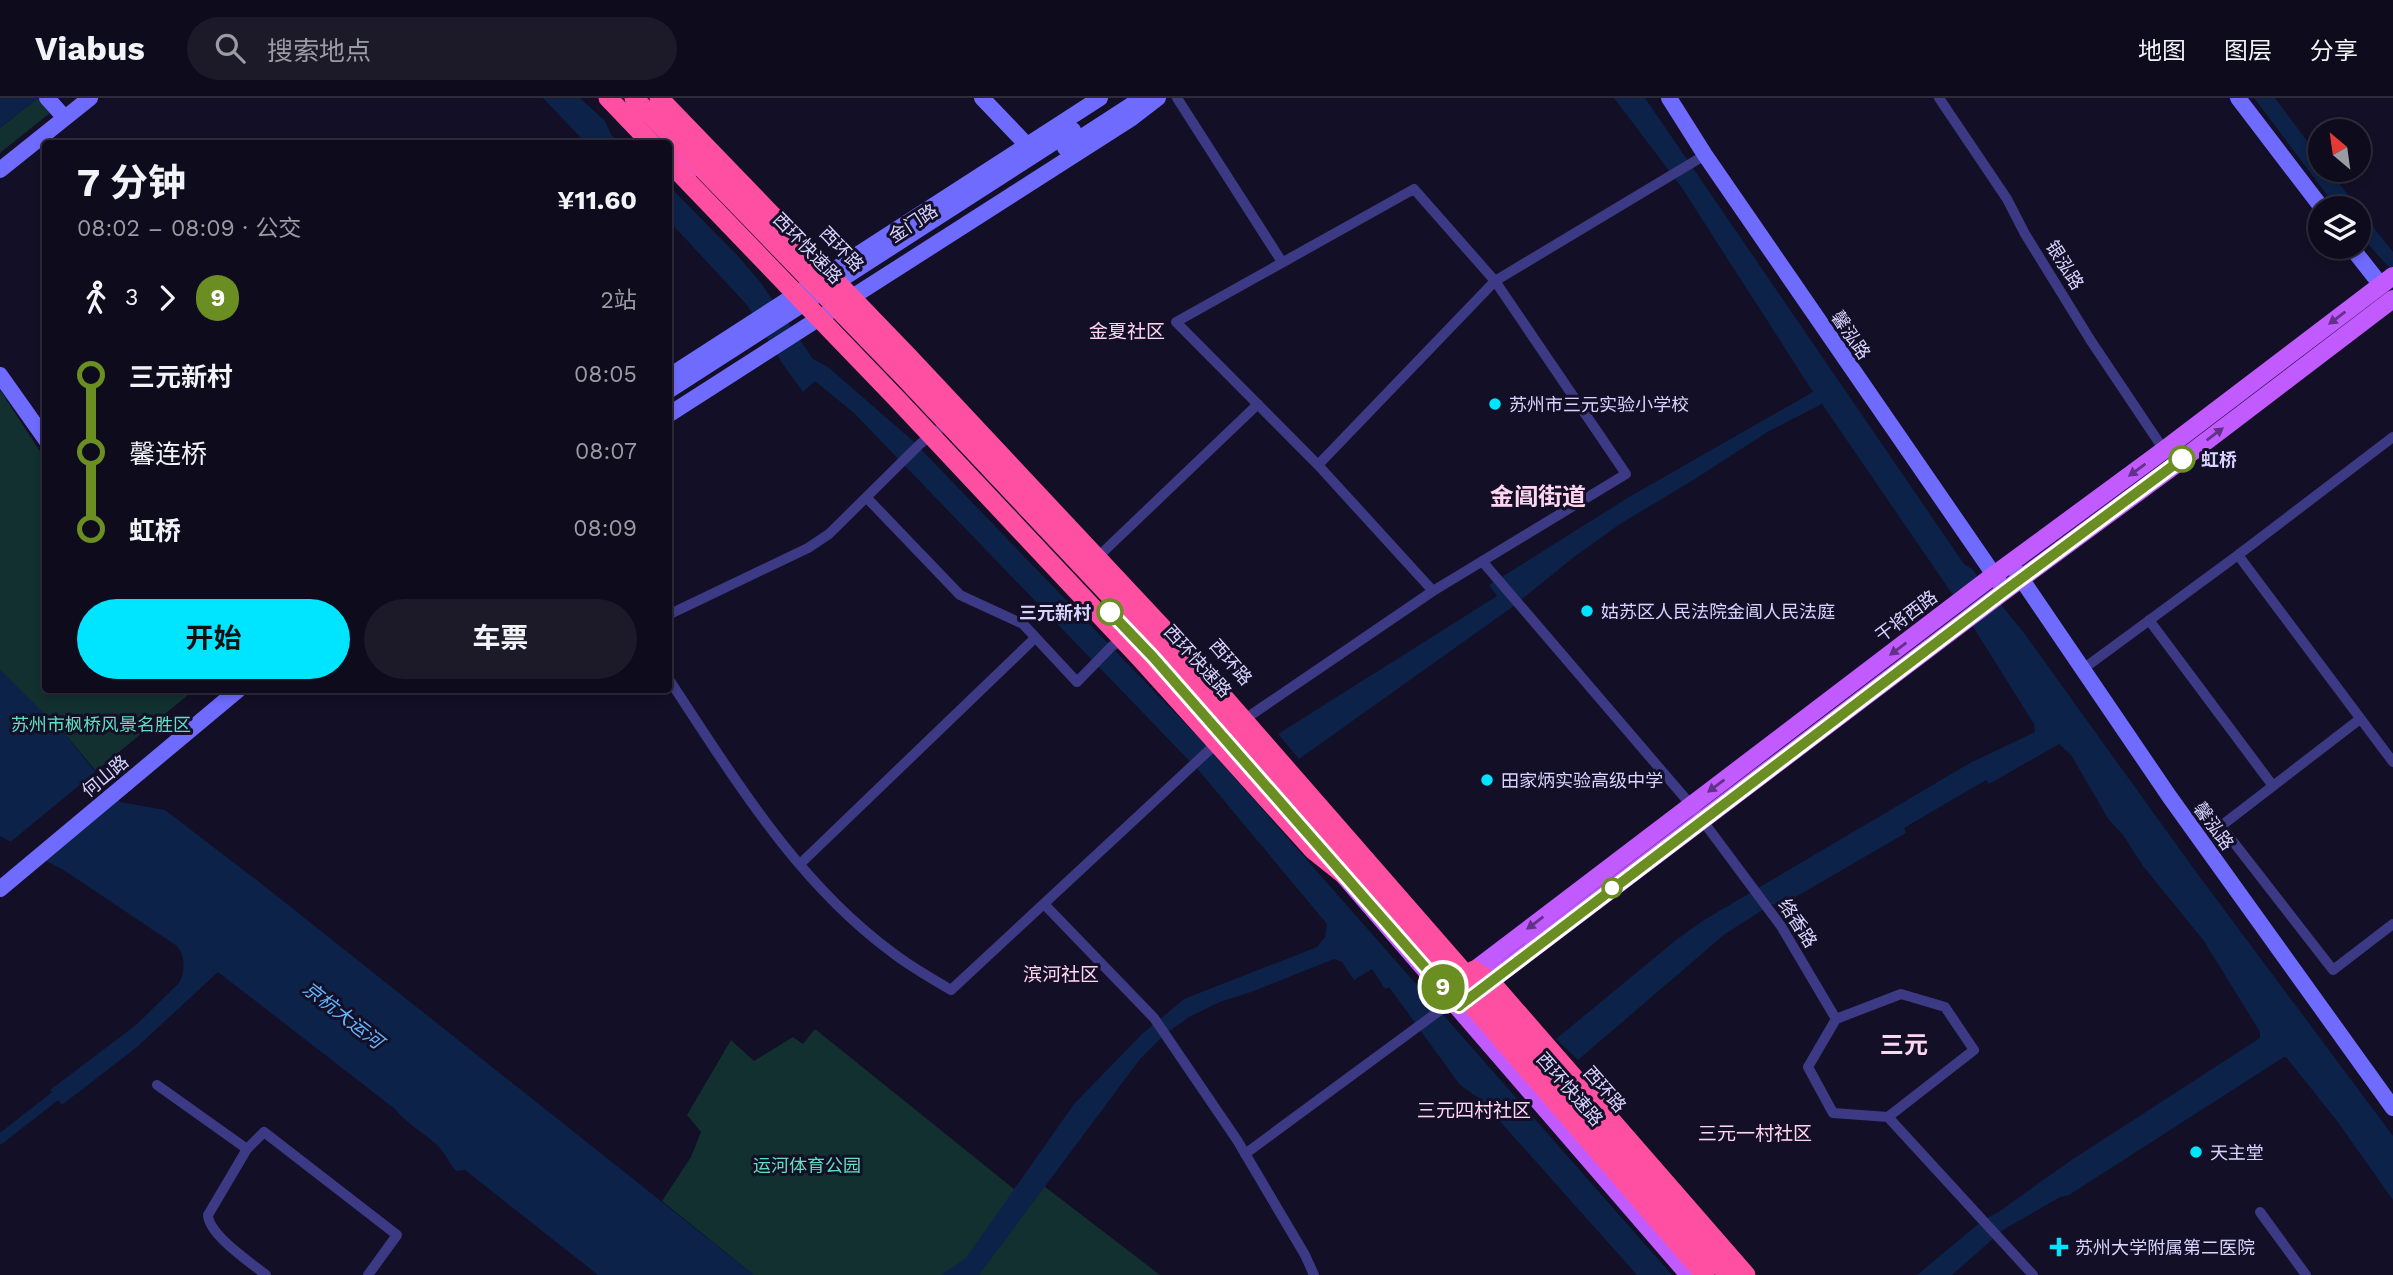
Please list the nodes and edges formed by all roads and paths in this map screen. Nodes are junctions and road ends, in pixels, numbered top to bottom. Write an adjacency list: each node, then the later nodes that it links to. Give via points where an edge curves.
1 (90, 98): 16 (main road)
2 (608, 98): 17 (highway)
3 (620, 98): 18 (main road)
4 (634, 98): 78 (highway, 西环快速路, via 1152,640)
5 (659, 98): 94 (highway, 西环快速路, via 1174,639)
6 (672, 98): 27 (highway)
7 (982, 98): 19 (main road)
8 (1142, 98): 15 (main road, 金门路)
9 (1158, 98): 30 (main road)
10 (1178, 98): 26 (street)
11 (1669, 98): 21 (main road, 馨泓路)
12 (1939, 98): 44 (street, 银泓路)
13 (2238, 98): 24 (main road)
14 (49, 100): 16 (main road)
15 (1115, 102): 19 (main road); 36 (main road, 金门路); 37 (main road, 金门路)
16 (65, 118): 23 (main road)
17 (648, 140)
18 (659, 140)
19 (1027, 145): 27 (main road)
20 (672, 154): 31 (main road)
21 (1700, 157): 29 (street); 51 (main road, 馨泓路)
22 (672, 165): 31 (highway)
23 (0, 170)
24 (2313, 196)
25 (2365, 259): 28 (main road)
26 (1282, 262): 29 (street, via 1414,189); 38 (street, via 1176,322)
27 (836, 269): 30 (highway); 31 (main road)
28 (2389, 279): 32 (street); 44 (main road, 干将西路, one-way to 44)
29 (1495, 281): 45 (street); 49 (street, via 1626,474)
30 (857, 294): 33 (main road); 39 (main road, 西环路)
31 (793, 296): 33 (highway); 34 (main road)
32 (2393, 300): 52 (main road, 干将西路, one-way to 32)
33 (823, 316): 40 (main road); 41 (main road); 78 (highway, via 1313,850)
34 (672, 374)
35 (0, 375): 42 (main road)
36 (672, 388)
37 (672, 400)
38 (1258, 404): 45 (street); 47 (street)
39 (964, 408): 41 (street); 47 (main road, 西环路)
40 (672, 412)
41 (939, 431): 46 (street); 58 (main road)
42 (42, 434)
43 (2393, 437): 48 (street)
44 (2164, 450): 50 (main road, 干将西路, one-way to 50)
45 (1318, 465): 53 (street)
46 (867, 498): 56 (street, via 808,548); 59 (street, via 960,595 1023,624)
47 (1102, 553): 55 (main road, 西环路)
48 (2238, 555): 57 (street); 65 (street)
49 (1482, 561): 53 (street); 71 (street, 络香路)
50 (2010, 563): 51 (main road, 干将西路); 52 (main road, 馨泓路)
51 (1992, 577): 54 (main road, 馨泓路); 67 (main road, 干将西路, one-way to 67)
52 (2022, 578): 54 (main road, 干将西路); 60 (main road, 馨泓路)
53 (1433, 591): 64 (street)
54 (2004, 591): 69 (main road, 干将西路)
55 (1157, 611): 58 (street); 64 (main road, 西环路)
56 (672, 613)
57 (2149, 620): 60 (street); 70 (street)
58 (1131, 634): 59 (street, via 1077,681); 66 (main road)
59 (1035, 638): 74 (street)
60 (2083, 668): 84 (main road, 馨泓路)
61 (672, 684): 74 (street, via 766,824)
62 (228, 693): 75 (main road, 何山路)
63 (229, 693): 76 (main road, 何山路)
64 (1249, 715): 66 (street); 80 (main road, 西环路)
65 (2360, 719): 68 (street); 70 (street)
66 (1217, 742): 73 (main road); 77 (street)
67 (1763, 751): 69 (main road); 71 (main road, 干将西路, one-way to 71)
68 (2393, 762)
69 (1774, 765): 72 (main road, 干将西路)
70 (2273, 786): 79 (street, via 2221,826 2333,970)
71 (1691, 805): 72 (street, 络香路); 80 (main road, 干将西路, one-way to 80)
72 (1702, 820): 80 (main road, 干将西路); 82 (street, 络香路, via 1782,926)
73 (1316, 843): 80 (main road, via 1365,868); 81 (main road)
74 (800, 864): 77 (street, via 891,951 951,990)
75 (0, 875)
76 (0, 889)
77 (1044, 904): 87 (street, via 1154,1018)
78 (1390, 910): 93 (highway, 西环快速路)
79 (2393, 924)
80 (1477, 982): 81 (main road, 干将西路); 95 (main road, 西环路); 96 (highway, via 1597,1103)
81 (1450, 1002): 87 (street); 92 (main road)
82 (1836, 1019): 85 (street, via 1808,1067 1833,1113); 85 (street, via 1901,994 1945,1007 1974,1050)
83 (157, 1085): 86 (street)
84 (2393, 1108)
85 (1888, 1117): 97 (street)
86 (247, 1149): 89 (street, via 264,1132 397,1235); 90 (street, via 209,1209 208,1221)
87 (1245, 1154): 91 (street)
88 (2260, 1212): 98 (street)
89 (374, 1273)
90 (266, 1275)
91 (1314, 1275)
92 (1689, 1275)
93 (1705, 1275)
94 (1728, 1275)
95 (1739, 1275)
96 (1746, 1275)
97 (2033, 1275)
98 (2306, 1275)

